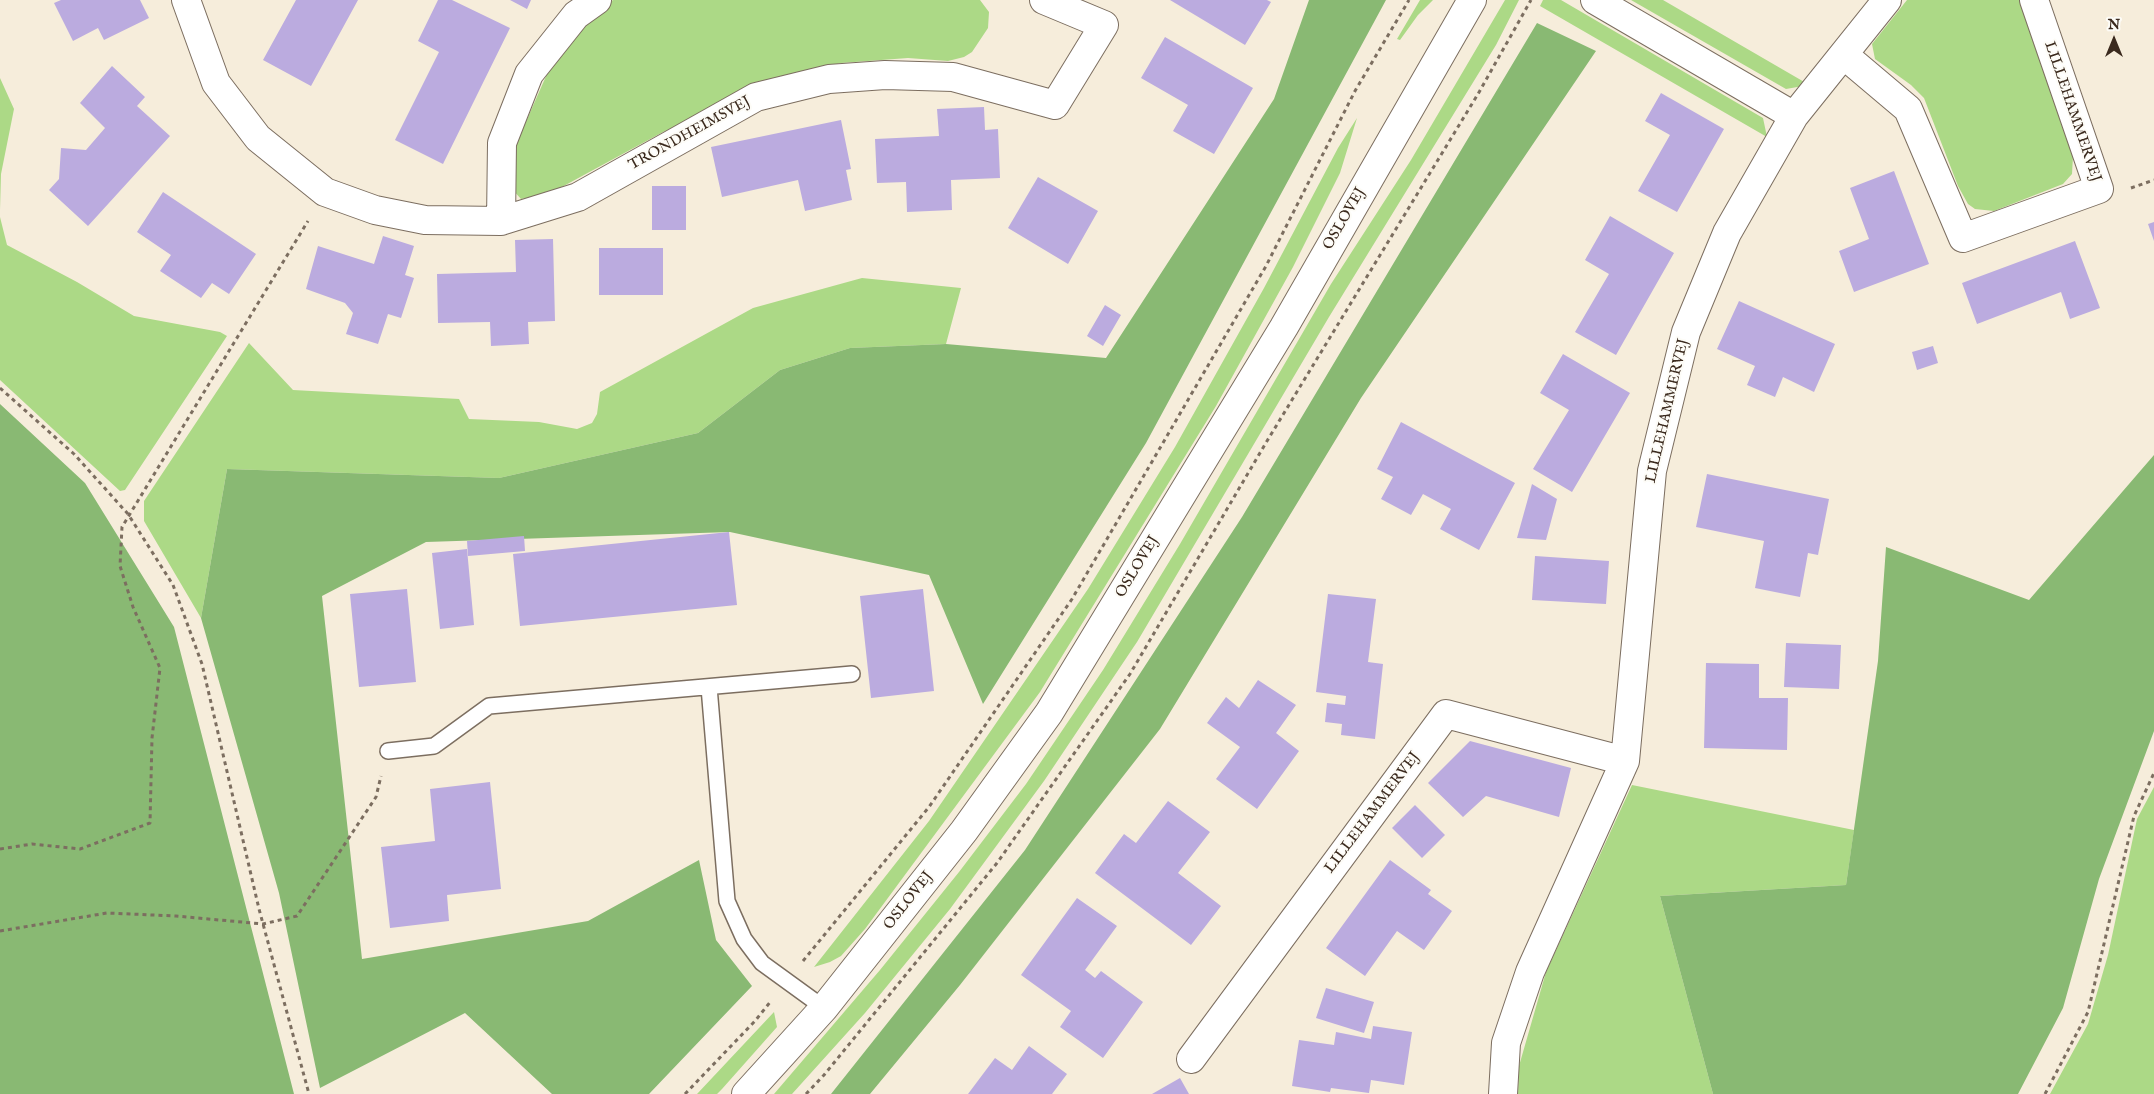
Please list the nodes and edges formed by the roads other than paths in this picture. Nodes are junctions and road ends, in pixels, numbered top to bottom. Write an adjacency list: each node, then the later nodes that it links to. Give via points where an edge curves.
1 (186, 0): 10 (street, TRONDHEIMSVEJ, via 216,83 258,138 325,192 375,210 425,220)
2 (597, 0): 10 (street, via 576,15 529,74 502,143)
3 (1044, 0): 10 (street, TRONDHEIMSVEJ, via 1104,25 1055,106 953,77 885,75 829,79 756,98 578,197)
4 (1472, 0): 15 (street, OSLOVEJ, via 1284,327 1049,713 964,831)
5 (1595, 0): 9 (street)
6 (1887, 0): 8 (street, LILLEHAMMERVEJ)
7 (2034, 0): 8 (street, LILLEHAMMERVEJ, via 2099,189 1964,238 1908,109)
8 (1844, 55): 9 (street, LILLEHAMMERVEJ)
9 (1794, 116): 14 (street, LILLEHAMMERVEJ, via 1727,233 1686,332 1652,471)
10 (501, 221)
11 (852, 674): 12 (lane)
12 (709, 687): 13 (lane, via 489,706 434,746); 15 (lane, via 728,901 744,939 762,963)
13 (388, 751)
14 (1625, 761): 16 (street, LILLEHAMMERVEJ, via 1446,714); 18 (street, LILLEHAMMERVEJ, via 1530,972 1506,1043)
15 (824, 1008): 17 (street, OSLOVEJ)
16 (1191, 1059)
17 (746, 1094)
18 (1503, 1094)

